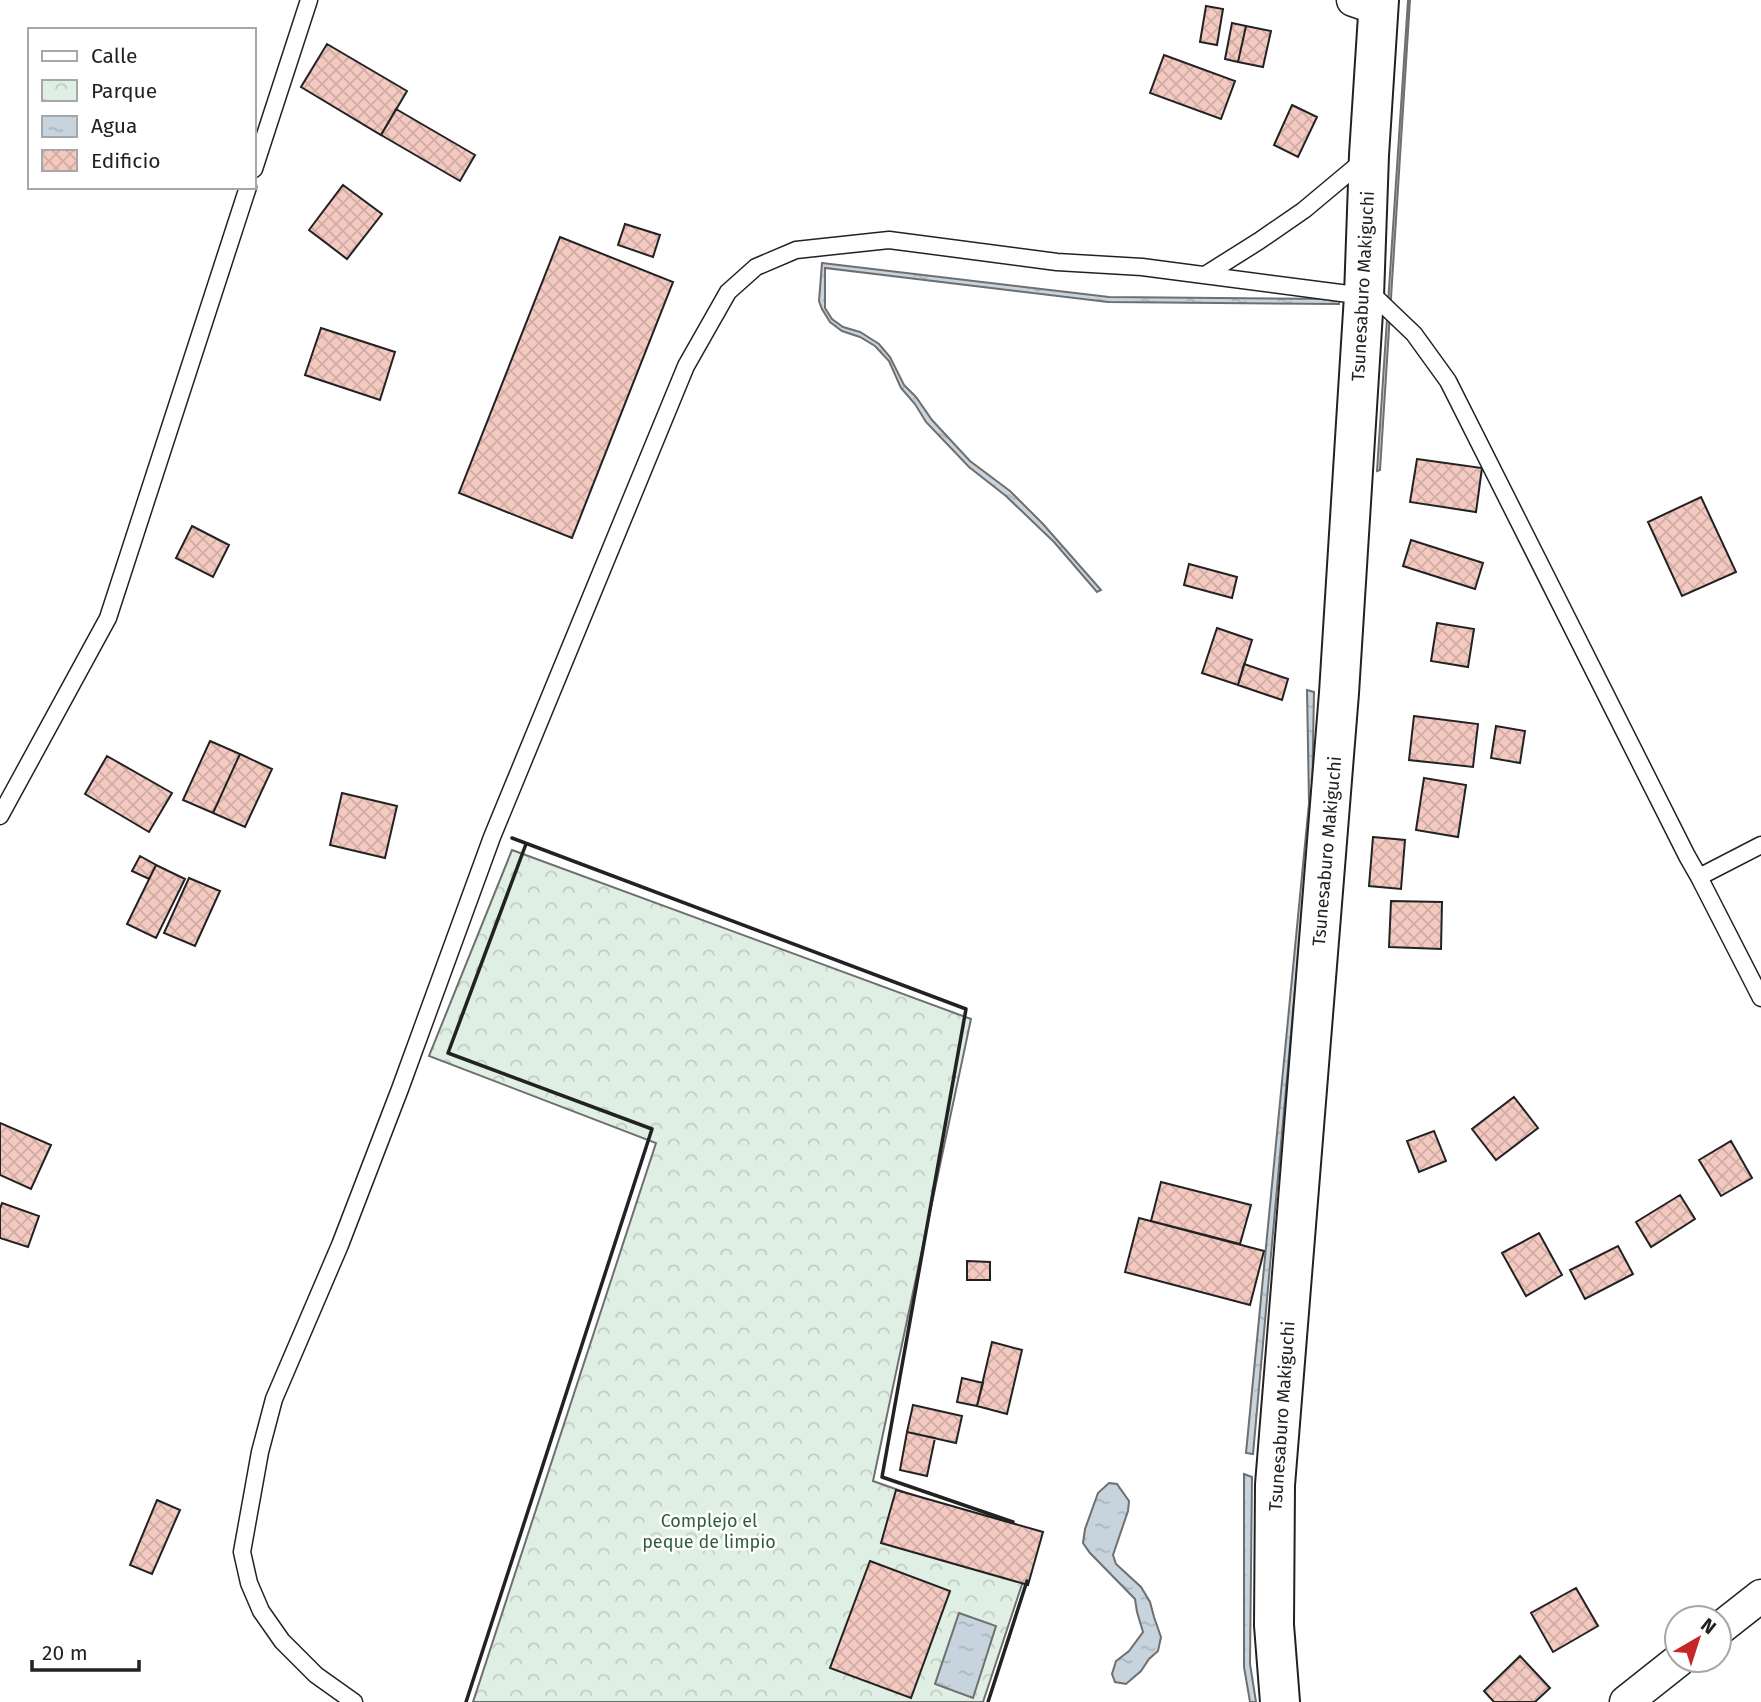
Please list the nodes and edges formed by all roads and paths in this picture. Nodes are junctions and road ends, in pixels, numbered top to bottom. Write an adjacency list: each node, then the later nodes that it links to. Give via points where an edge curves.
1 (309, 0): 4 (lane)
2 (1370, 3): 3 (street, Tsunesaburo Makiguchi)
3 (1369, 155): 6 (lane, via 1304,210); 7 (street, Tsunesaburo Makiguchi)
4 (256, 163)
5 (247, 189): 8 (lane, via 108,618)
6 (1205, 275): 7 (lane); 15 (lane, via 889,240 796,250 756,267 728,292 686,366 498,824 340,1245 274,1399 242,1552 249,1583 282,1642 316,1675)
7 (1364, 292): 10 (lane, via 1414,334 1448,381); 16 (street, Tsunesaburo Makiguchi, via 1339,693 1275,1485 1274,1625)
8 (0, 816)
9 (1761, 845): 10 (lane)
10 (1699, 877): 11 (lane)
11 (1761, 998)
12 (1761, 1596): 13 (street)
13 (1733, 1618)
14 (1663, 1673): 17 (street)
15 (354, 1702)
16 (1279, 1702)
17 (1626, 1702)

